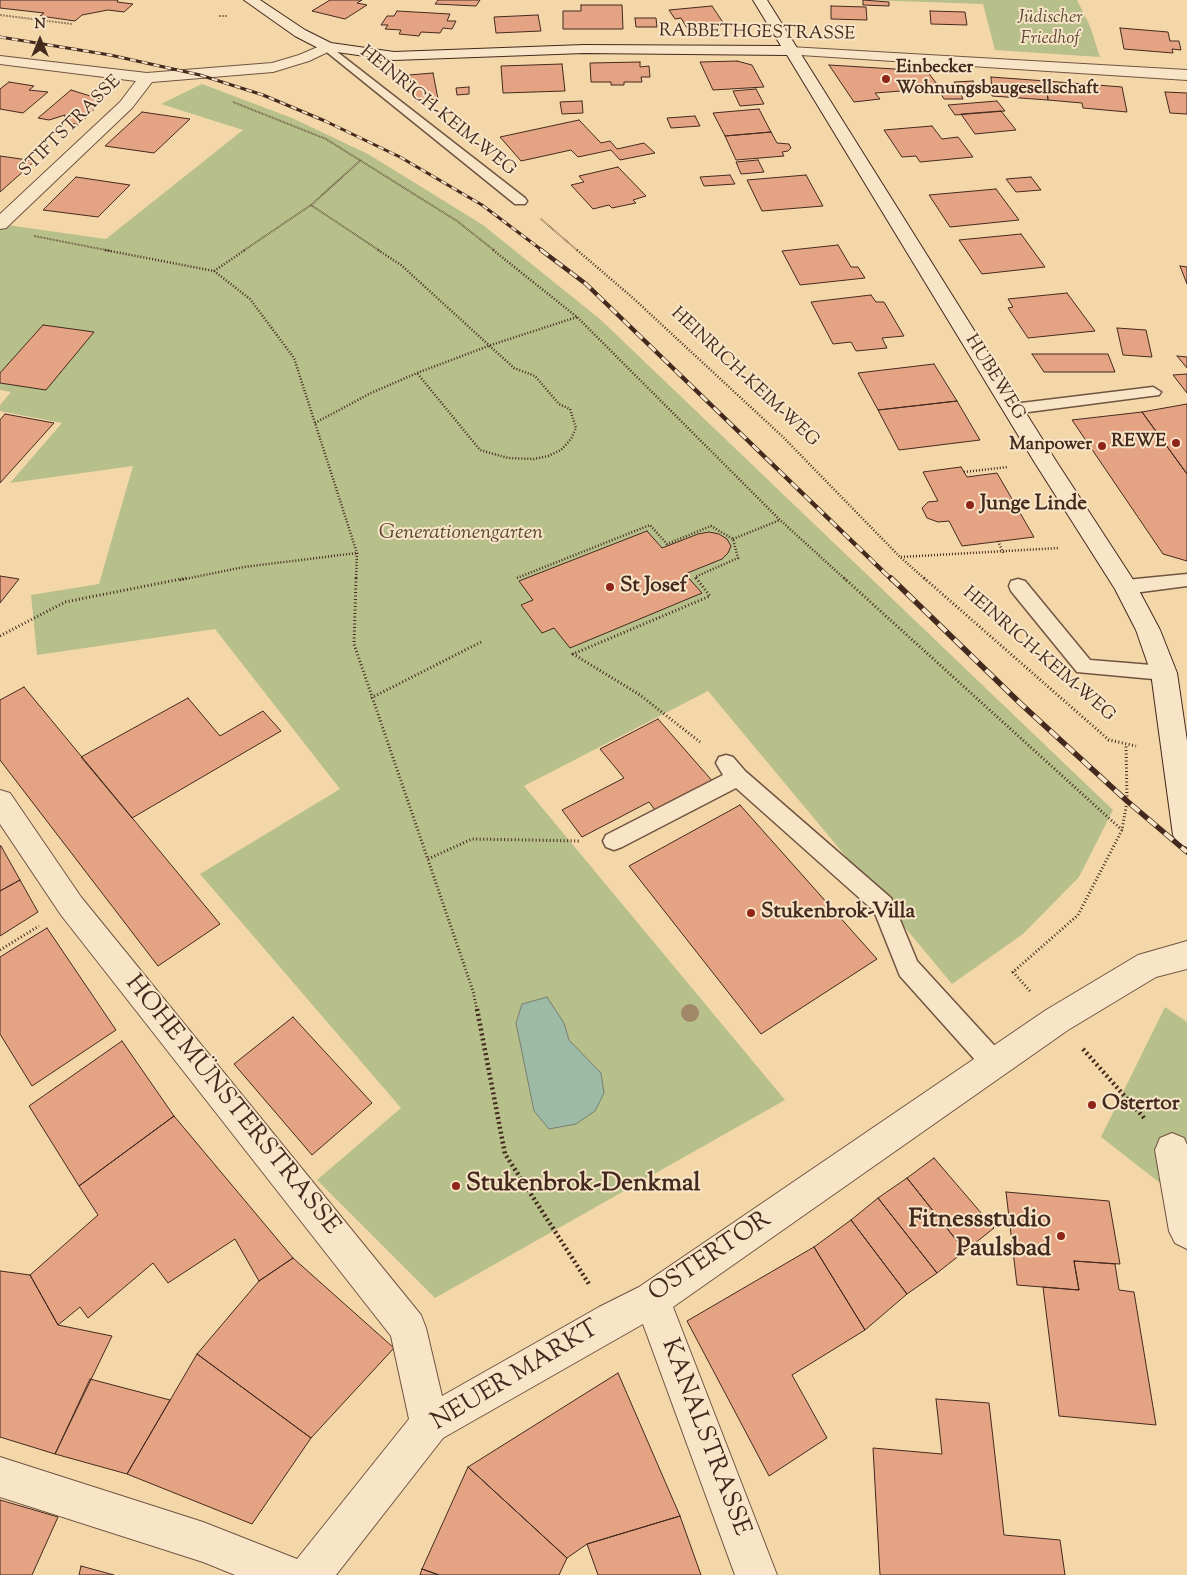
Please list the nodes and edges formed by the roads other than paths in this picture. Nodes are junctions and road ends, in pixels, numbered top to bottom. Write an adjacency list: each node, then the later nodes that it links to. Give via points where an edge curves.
1 (251, 0): 3 (street)
2 (760, 0): 4 (street, HUBEWEG)
3 (327, 47): 4 (street, RABBETHGESTRASSE, via 394,56 584,50); 7 (street, via 273,67); 8 (lane, HEINRICH-KEIM-WEG)
4 (790, 51): 6 (street, RABBETHGESTRASSE); 11 (street, HUBEWEG)
5 (0, 60): 7 (street)
6 (1187, 75)
7 (147, 78): 9 (street, STIFTSTRASSE, via 126,105)
8 (520, 201)
9 (0, 224)
10 (1153, 392): 11 (lane)
11 (1013, 409): 14 (street, HUBEWEG)
12 (1187, 580): 14 (lane)
13 (1018, 586): 15 (lane, via 1084,667)
14 (1126, 587): 15 (street, HUBEWEG, via 1148,630)
15 (1164, 673): 17 (street, HUBEWEG)
16 (0, 801): 25 (street, HOHE MÜNSTERSTRASSE, via 71,906 408,1328)
17 (1187, 836)
18 (614, 841): 20 (lane, via 732,770 883,905 908,968)
19 (1187, 956): 20 (street, OSTERTOR, via 1150,965 1057,1020)
20 (994, 1063): 23 (street, OSTERTOR)
21 (1172, 1150): 22 (street)
22 (1187, 1232)
23 (652, 1300): 24 (street, OSTERTOR); 29 (street, KANALSTRASSE)
24 (612, 1320): 25 (street, NEUER MARKT)
25 (429, 1424): 28 (street, NEUER MARKT)
26 (0, 1477): 27 (street, via 202,1542)
27 (287, 1575)
28 (310, 1575)
29 (756, 1575)

